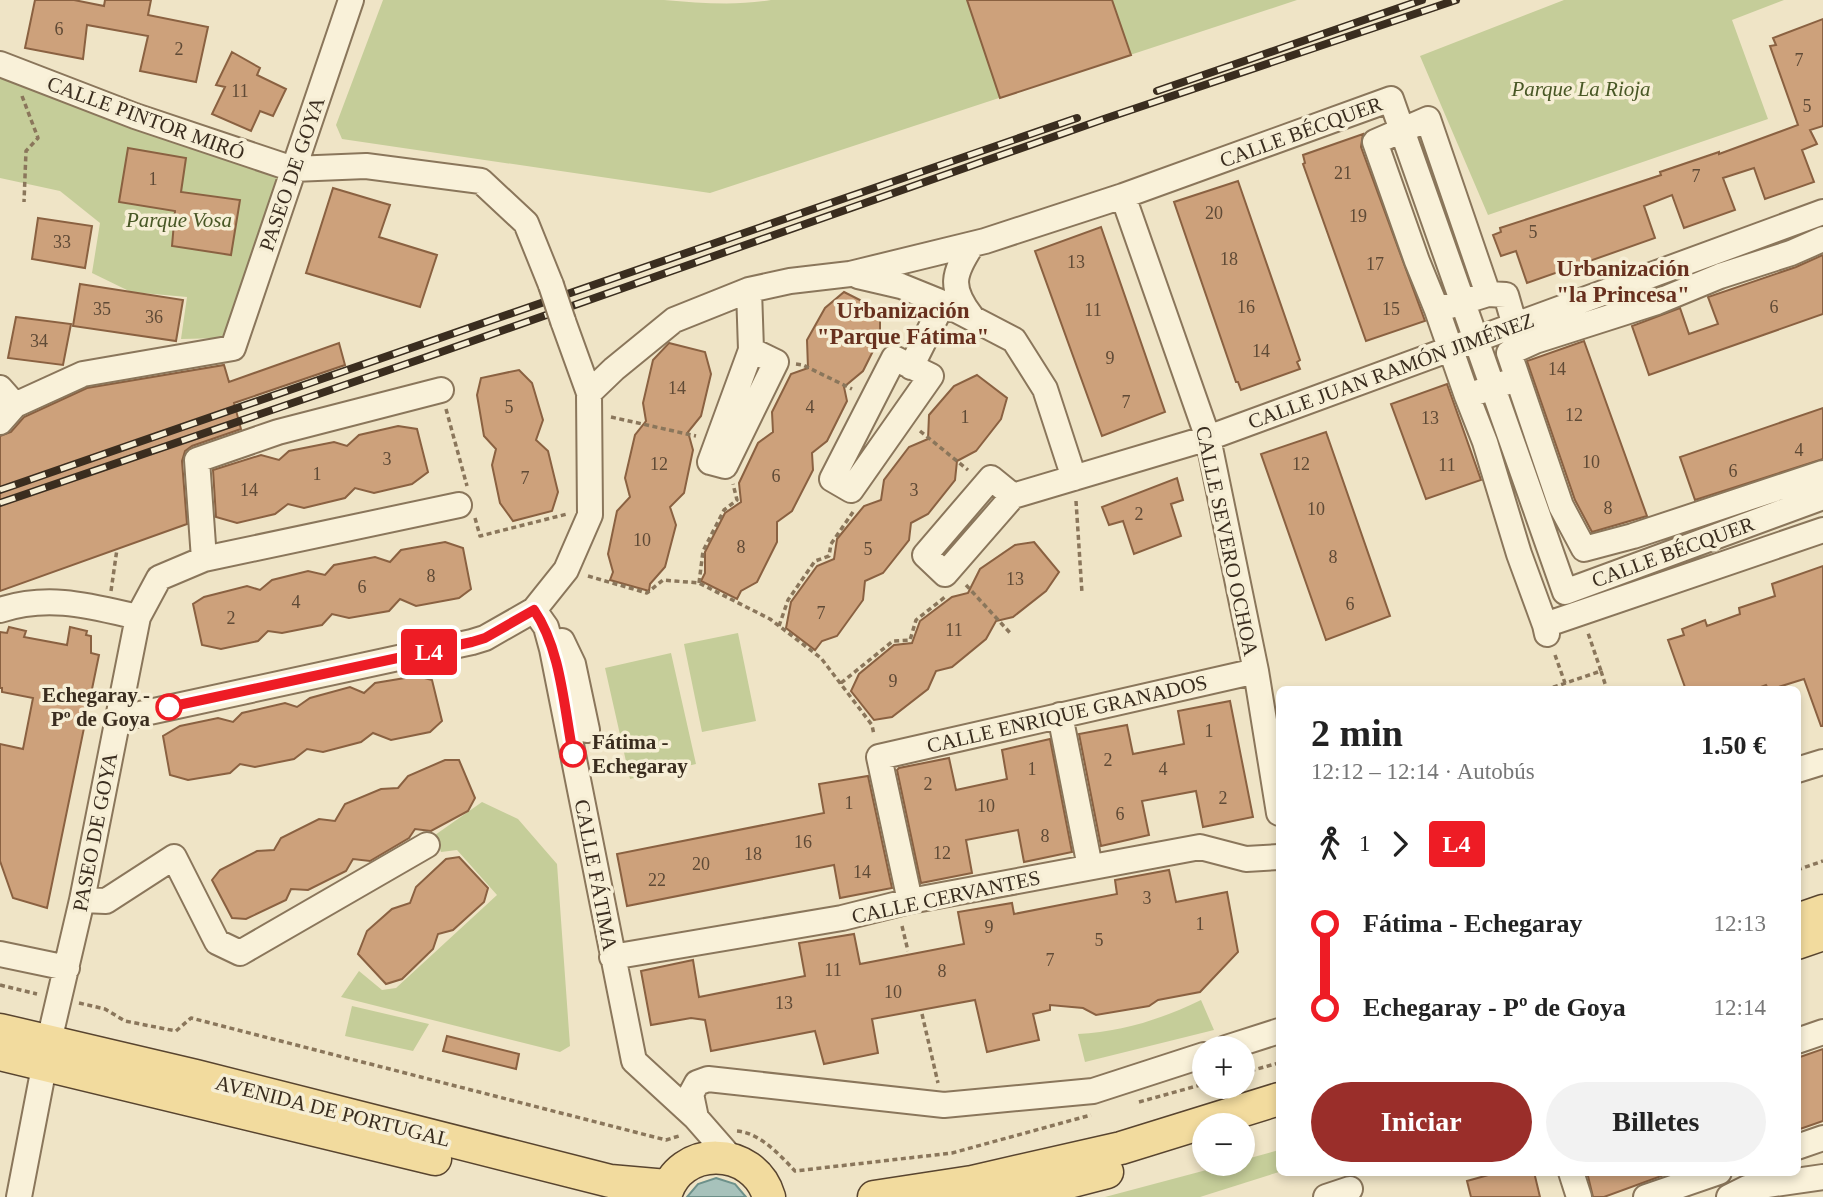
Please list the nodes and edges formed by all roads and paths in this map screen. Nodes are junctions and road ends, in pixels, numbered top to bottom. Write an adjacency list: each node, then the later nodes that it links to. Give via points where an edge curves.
1 (351, 0): 4 (street, PASEO DE GOYA)
2 (6, 66): 4 (street, CALLE PINTOR MIRÓ); 6 (path, via 38,138 26,151)
3 (1402, 130): 5 (street, CALLE BÉCQUER, via 1391,99); 12 (street, via 1428,119 1444,135); 13 (street, CALLE BÉCQUER); 15 (street, via 1375,142)
4 (293, 169): 28 (street, bridge, via 366,166 481,181 526,223); 29 (street, PASEO DE GOYA, via 233,348 83,374)
5 (1123, 196): 9 (street, CALLE BÉCQUER); 31 (street, CALLE SEVERO OCHOA)
6 (24, 202)
7 (1823, 212): 17 (street, CALLE JUAN RAMÓN JIMÉNEZ)
8 (1823, 239): 17 (street, via 1657,302 1535,341)
9 (972, 245): 10 (street, CALLE BÉCQUER); 16 (street, via 959,265 955,284 959,300)
10 (850, 274): 11 (street, CALLE BÉCQUER); 14 (street, via 901,286)
11 (749, 290): 19 (street); 28 (street, CALLE BÉCQUER, via 674,320 614,369)
12 (1488, 294): 13 (street); 17 (street, via 1506,295)
13 (1464, 302): 15 (street); 18 (street, CALLE BÉCQUER)
14 (943, 303): 16 (street); 22 (street)
15 (1437, 310): 20 (street)
16 (971, 316): 35 (street, via 1014,340 1029,361 1045,389)
17 (1518, 337): 18 (street, CALLE JUAN RAMÓN JIMÉNEZ); 23 (street, via 1509,353)
18 (1478, 340): 20 (street, CALLE JUAN RAMÓN JIMÉNEZ); 24 (street, CALLE BÉCQUER)
19 (751, 350): 21 (street); 32 (street)
20 (1450, 350): 26 (street); 31 (street, CALLE JUAN RAMÓN JIMÉNEZ)
21 (776, 362): 27 (path, via 803,365); 33 (street)
22 (911, 367): 27 (street, via 894,358); 30 (street, via 931,376)
23 (1518, 380): 24 (street); 43 (street, via 1561,506 1584,549)
24 (1494, 386): 26 (street); 46 (street, CALLE BÉCQUER, via 1565,593)
25 (441, 390): 40 (path); 45 (street, via 278,432 197,460)
26 (1467, 396): 55 (street, via 1546,630)
27 (873, 400): 37 (street, via 832,479)
28 (589, 403): 32 (path); 41 (street)
29 (5, 405)
30 (902, 416): 36 (path); 37 (street)
31 (1208, 438): 35 (street, CALLE JUAN RAMÓN JIMÉNEZ); 60 (street, CALLE SEVERO OCHOA)
32 (717, 440): 33 (street, via 710,462)
33 (725, 466): 48 (path, via 737,500 724,510 703,551)
34 (1823, 473): 43 (street)
35 (1074, 478): 38 (street); 52 (path)
36 (986, 485): 38 (street, via 991,478); 49 (street, via 925,555)
37 (850, 490): 58 (path, via 856,507 831,544 829,556 815,561 788,600)
38 (1013, 496): 49 (street)
39 (1823, 497): 46 (street, CALLE BÉCQUER)
40 (465, 503): 41 (path, via 480,536 573,513); 45 (street, PASEO DE GOYA)
41 (590, 515): 47 (street)
42 (1823, 530): 51 (street)
43 (1633, 536): 46 (street)
44 (117, 549): 54 (path)
45 (204, 559): 56 (street, PASEO DE GOYA, via 159,578)
46 (1643, 563): 51 (street)
47 (566, 570): 48 (path, via 647,593 663,580); 57 (street)
48 (699, 583): 58 (path)
49 (952, 586): 50 (path); 50 (path); 62 (path, via 916,620 910,640 893,641)
50 (970, 587): 59 (path)
51 (1652, 588): 55 (street)
52 (1082, 593)
53 (0, 610): 54 (street, via 16,604 70,601)
54 (108, 610): 56 (street)
55 (1581, 614): 61 (path)
56 (138, 617): 66 (street, PASEO DE GOYA)
57 (540, 619): 66 (street, via 472,642); 67 (street, via 558,632 573,664); 85 (street, CALLE FÁTIMA, via 552,649)
58 (779, 626): 62 (path, via 821,658)
59 (1012, 635)
60 (1256, 671): 65 (street, CALLE ENRIQUE GRANADOS); 71 (street, CALLE SEVERO OCHOA)
61 (1601, 671): 63 (path); 64 (path)
62 (841, 683): 68 (path, via 872,725)
63 (1557, 686)
64 (1606, 686)
65 (1059, 715): 68 (street, CALLE ENRIQUE GRANADOS); 75 (street)
66 (117, 719): 77 (street, PASEO DE GOYA)
67 (587, 730)
68 (878, 757): 78 (street)
69 (1823, 762): 70 (street)
70 (1801, 769)
71 (1276, 794)
72 (427, 845): 77 (street, via 240,953 217,943 174,857 106,901)
73 (1276, 857): 75 (street, CALLE CERVANTES, via 1246,859 1200,847)
74 (1823, 861): 76 (path)
75 (1090, 867): 78 (street, CALLE CERVANTES)
76 (1801, 869)
77 (82, 900): 86 (street, PASEO DE GOYA)
78 (903, 903): 84 (path); 85 (street, CALLE CERVANTES, via 842,919)
79 (1823, 911): 80 (main road)
80 (1801, 919)
81 (1823, 934): 82 (main road)
82 (1801, 942)
83 (1, 951): 86 (street)
84 (908, 951)
85 (612, 957): 106 (street, CALLE FÁTIMA, via 634,1061)
86 (67, 968): 88 (street, PASEO DE GOYA)
87 (0, 985): 88 (path)
88 (60, 999): 95 (street, PASEO DE GOYA); 106 (path, via 105,1009 125,1021 176,1031 191,1018 666,1140)
89 (922, 1014): 103 (path)
90 (0, 1030): 95 (main road, AVENIDA DE PORTUGAL)
91 (1276, 1032): 93 (street)
92 (1823, 1032): 94 (street)
93 (1255, 1039)
94 (1801, 1040)
95 (47, 1053): 96 (main road, AVENIDA DE PORTUGAL); 116 (main road, AVENIDA DE PORTUGAL); 117 (street, PASEO DE GOYA); 118 (main road, AVENIDA DE PORTUGAL)
96 (0, 1054)
97 (1192, 1059): 103 (street, via 1093,1091)
98 (1276, 1064): 99 (path)
99 (1255, 1069)
100 (1192, 1087): 102 (path)
101 (1276, 1100): 120 (main road, via 1121,1148 972,1182)
102 (1137, 1102)
103 (944, 1105): 106 (street, via 708,1079 697,1083 691,1094)
104 (1097, 1113): 106 (path, via 952,1153 795,1171 766,1144 744,1132)
105 (1276, 1122): 107 (main road)
106 (699, 1123): 111 (street, CALLE FÁTIMA)
107 (1255, 1128)
108 (1823, 1138): 109 (street)
109 (1801, 1146)
110 (1192, 1148): 121 (main road, via 1042,1189)
111 (731, 1158): 116 (main road, via 697,1160 680,1170); 119 (main road, via 760,1178)
112 (1572, 1176): 123 (street)
113 (1707, 1176): 124 (street)
114 (1823, 1177): 125 (street, via 1747,1188)
115 (1350, 1186): 122 (street)
116 (666, 1191)
117 (19, 1197)
118 (600, 1197)
119 (769, 1197)
120 (874, 1197)
121 (992, 1197)
122 (1326, 1197)
123 (1580, 1197)
124 (1646, 1197)
125 (1729, 1197)

